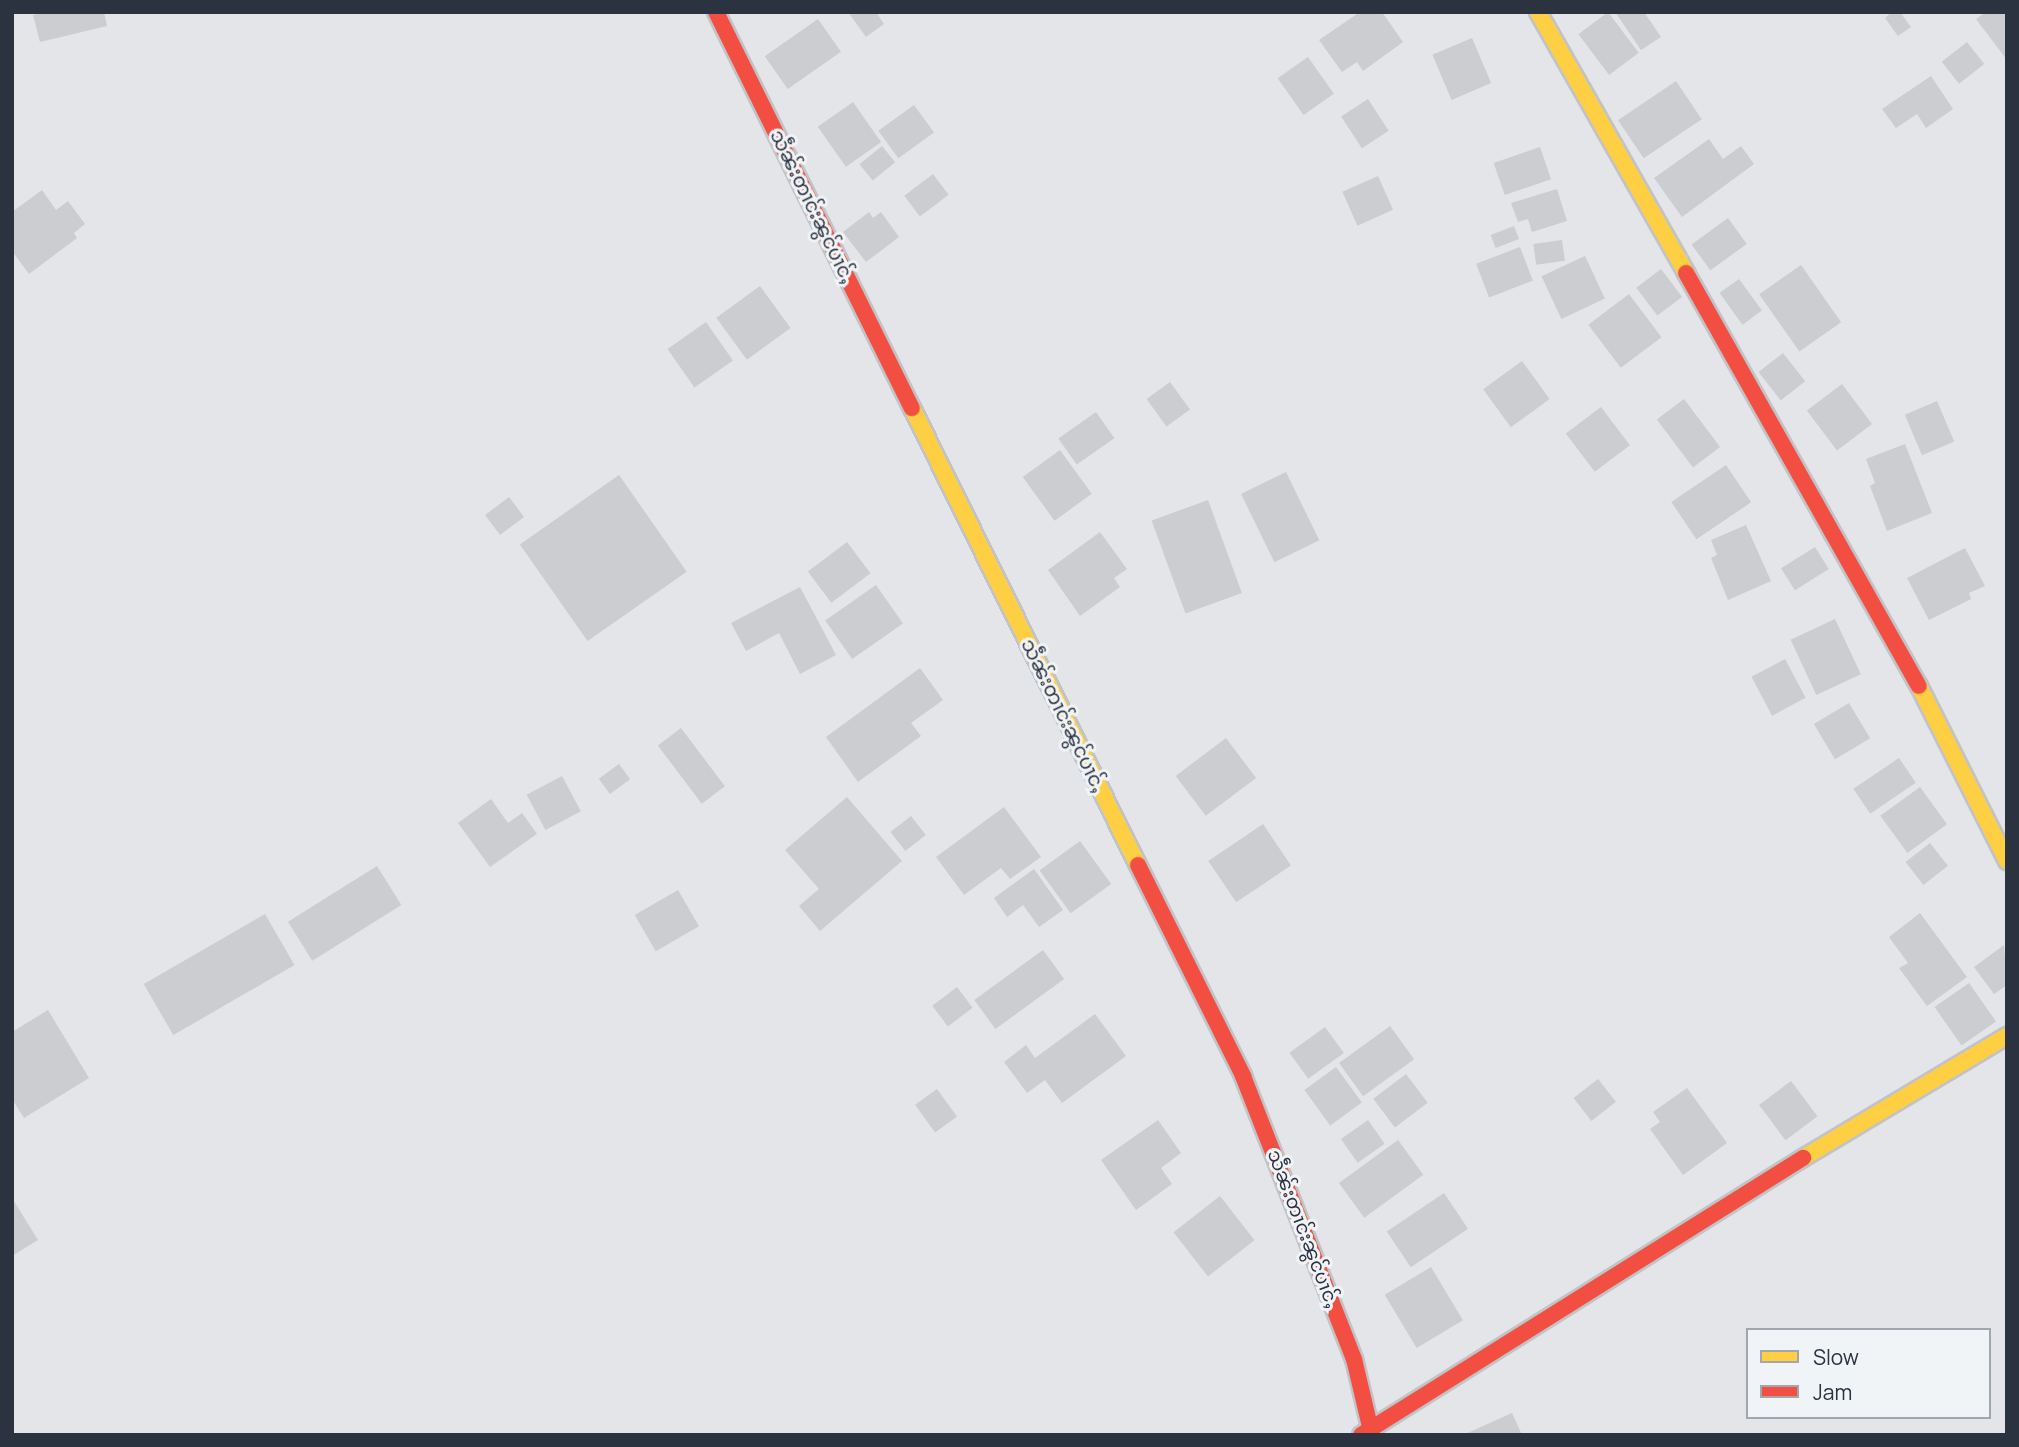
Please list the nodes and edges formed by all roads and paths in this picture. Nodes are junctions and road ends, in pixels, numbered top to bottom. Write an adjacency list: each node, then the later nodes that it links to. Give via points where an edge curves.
1 (716, 12): 5 (street, သဵၼ်းတၢင်းၼွင်ပၢင်ႇ, via 1243,1076 1354,1359)
2 (1538, 12): 3 (street, via 1906,660)
3 (2007, 860)
4 (2007, 1035): 5 (street, via 1667,1240)
5 (1368, 1433)

